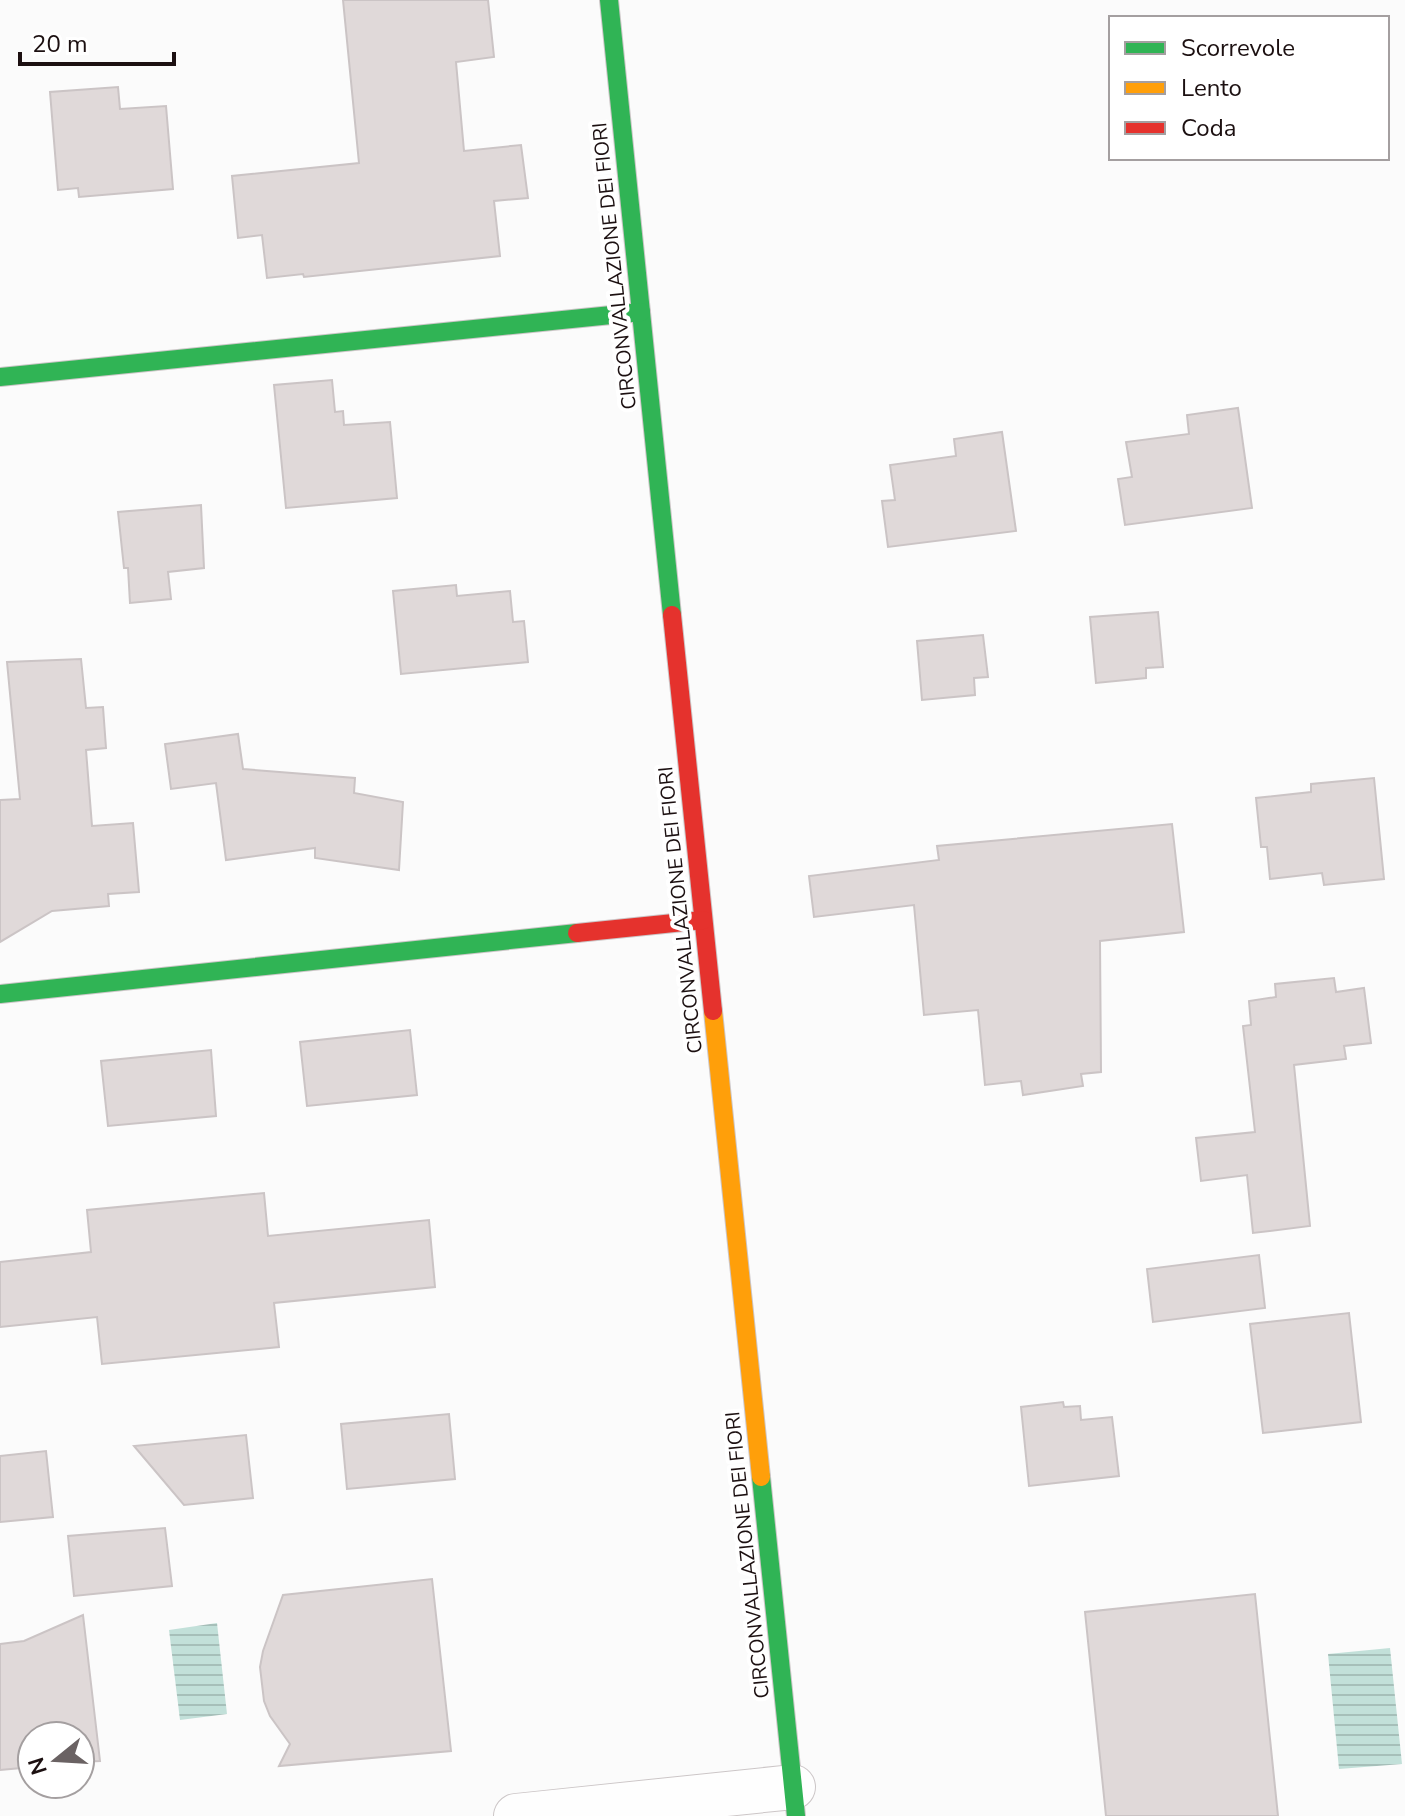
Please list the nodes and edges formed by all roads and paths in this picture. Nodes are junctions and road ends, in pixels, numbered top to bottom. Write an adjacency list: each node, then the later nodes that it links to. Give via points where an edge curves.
1 (609, 0): 2 (street, CIRCONVALLAZIONE DEI FIORI)
2 (641, 312): 3 (street); 4 (street, CIRCONVALLAZIONE DEI FIORI)
3 (0, 377)
4 (703, 920): 5 (street); 6 (street, CIRCONVALLAZIONE DEI FIORI)
5 (0, 994)
6 (795, 1802): 7 (street)
7 (516, 1816)

